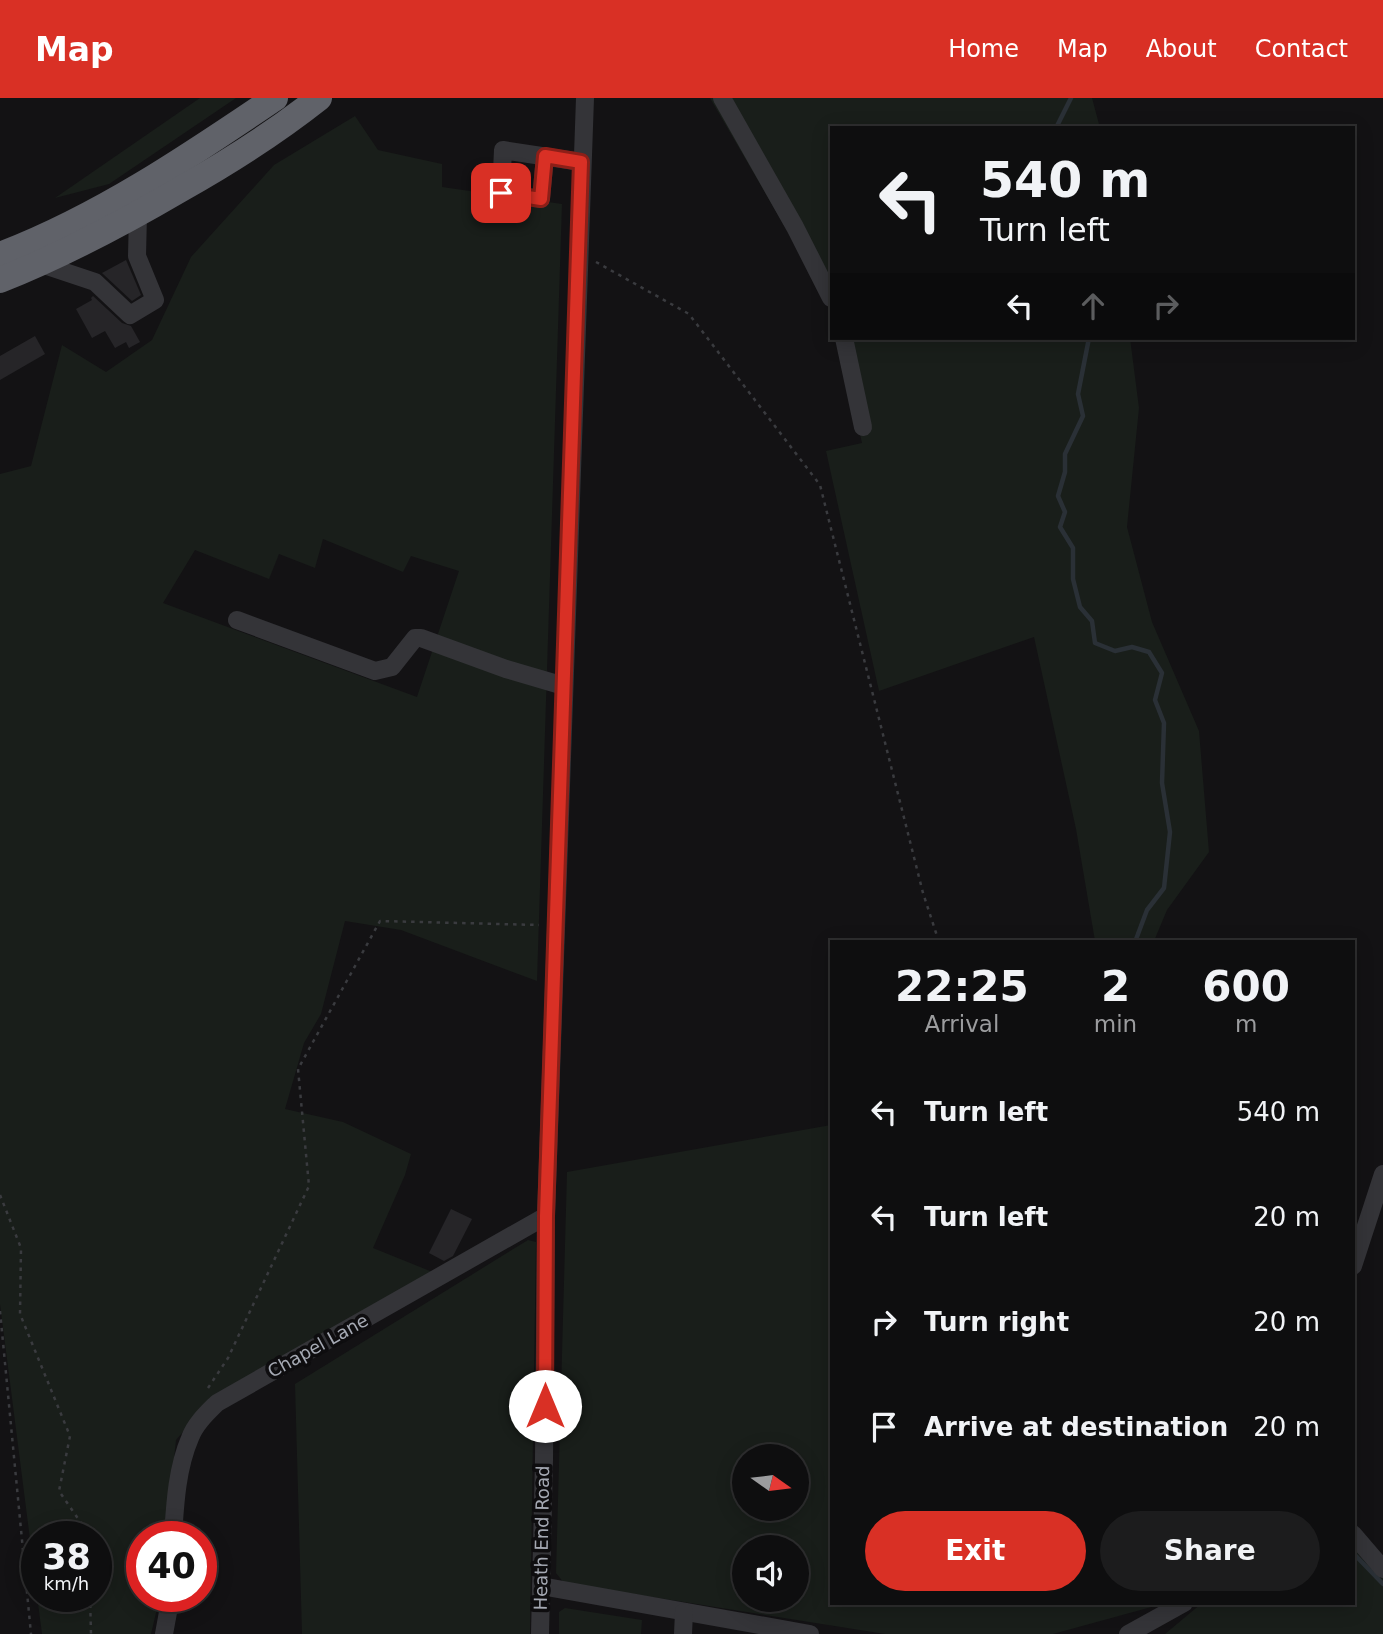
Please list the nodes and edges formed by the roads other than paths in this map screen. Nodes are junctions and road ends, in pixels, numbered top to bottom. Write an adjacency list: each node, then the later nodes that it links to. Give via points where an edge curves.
1 (275, 98): 8 (highway, via 121,197)
2 (319, 98): 7 (highway, via 217,168)
3 (585, 98): 6 (street, Heath End Road)
4 (722, 98): 11 (street)
5 (545, 156): 6 (street)
6 (581, 162): 15 (street, Heath End Road)
7 (138, 214): 9 (highway); 9 (street, via 137,256 155,300 130,315 95,282)
8 (0, 255)
9 (41, 264): 10 (highway)
10 (0, 280)
11 (830, 296)
12 (844, 340): 13 (street)
13 (863, 427)
14 (237, 620): 15 (street, via 375,671 392,667 415,638)
15 (564, 686): 17 (street, Heath End Road)
16 (1383, 1174): 18 (street)
17 (546, 1216): 19 (street, Chapel Lane, via 217,1403 190,1436); 22 (street, Heath End Road)
18 (1355, 1260)
19 (174, 1521)
20 (1355, 1536): 21 (street)
21 (1383, 1569)
22 (541, 1586): 25 (street); 27 (street, Heath End Road)
23 (1180, 1605): 30 (street)
24 (168, 1612): 26 (street)
25 (684, 1612): 28 (street); 29 (street)
26 (164, 1634)
27 (540, 1634)
28 (683, 1634)
29 (810, 1634)
30 (1128, 1634)

